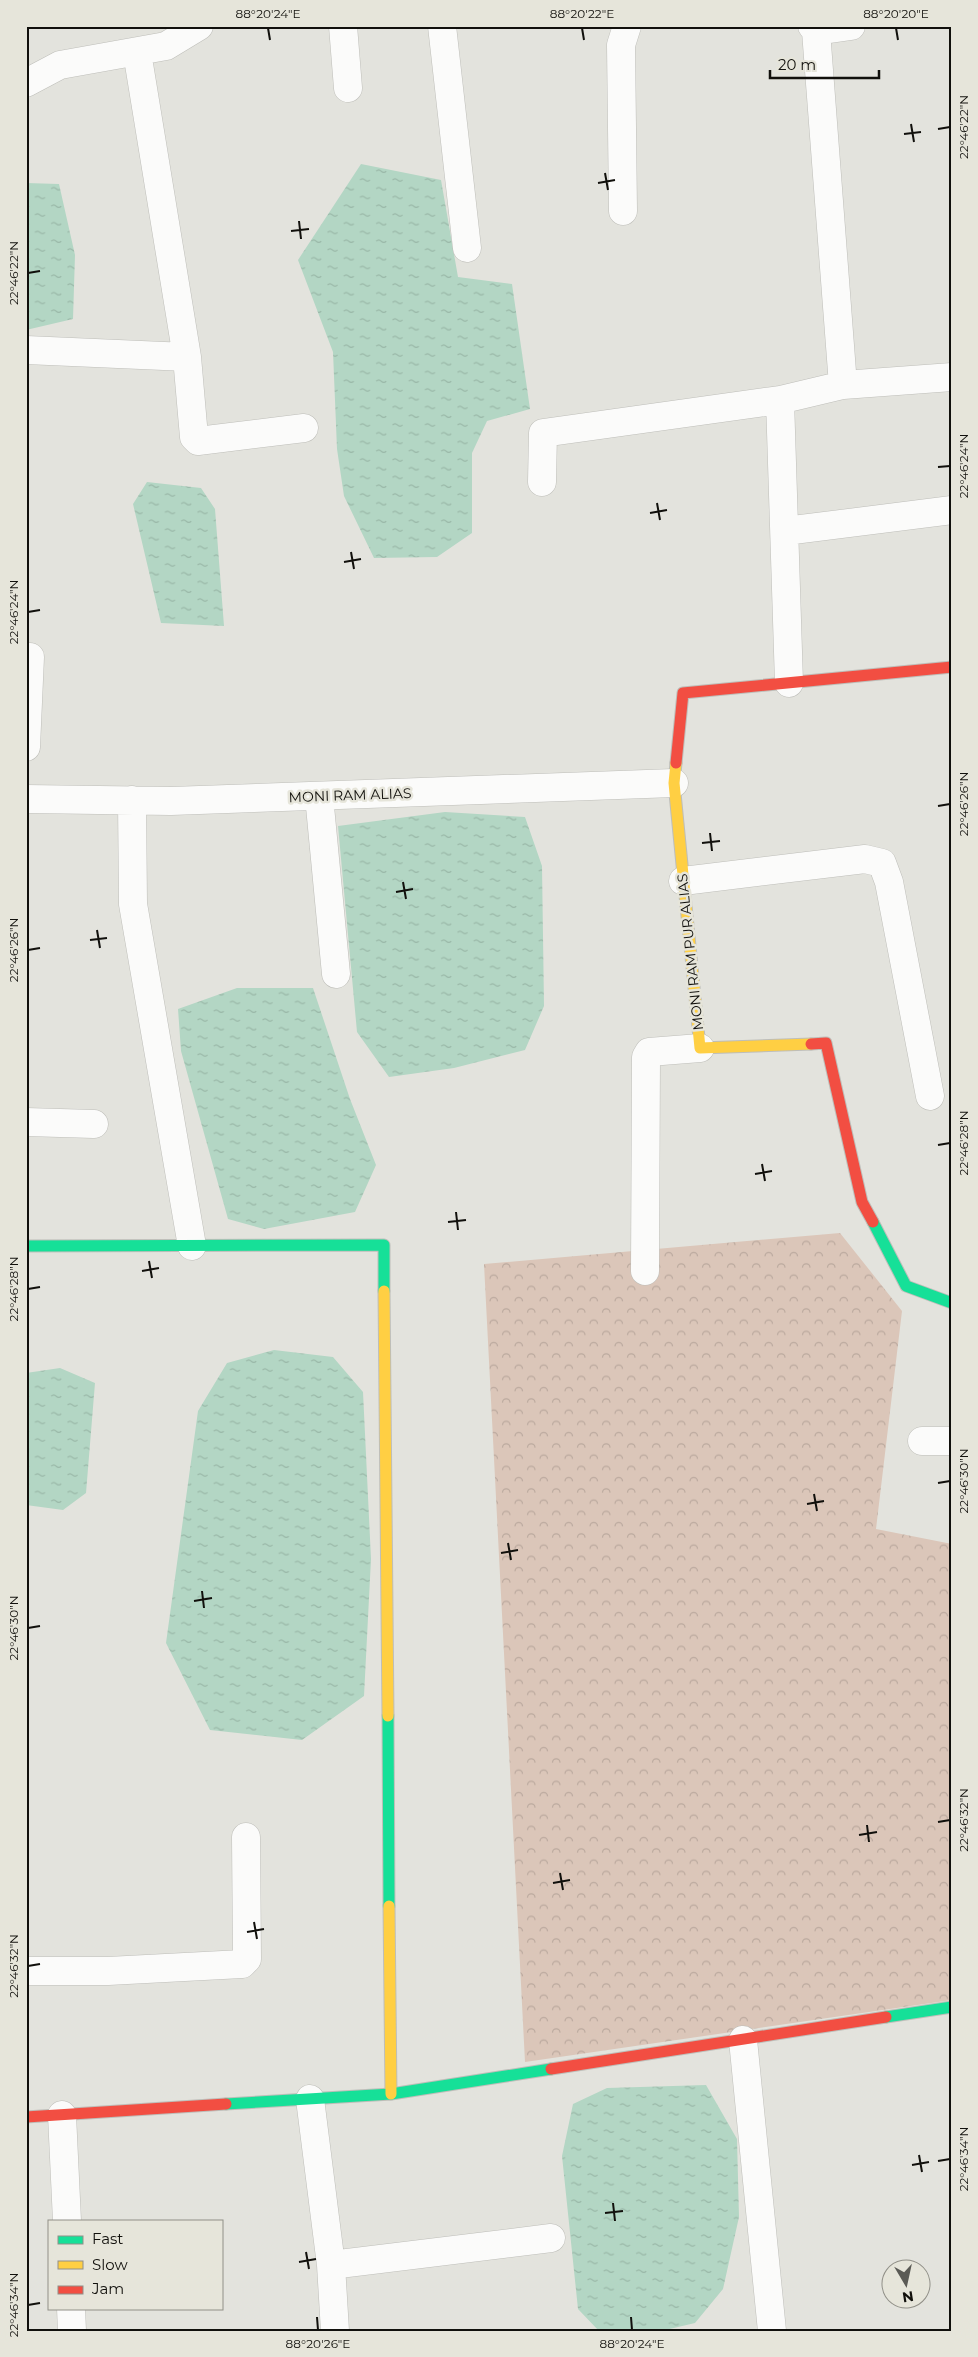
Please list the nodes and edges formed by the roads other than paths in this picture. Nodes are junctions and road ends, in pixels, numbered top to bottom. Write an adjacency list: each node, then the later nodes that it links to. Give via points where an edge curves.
1 (199, 26): 7 (street, via 166,46)
2 (343, 26): 9 (street)
3 (442, 26): 11 (street)
4 (627, 26): 10 (street, via 621,45)
5 (851, 26): 6 (street)
6 (814, 29): 15 (street)
7 (137, 52): 8 (street, via 60,65); 13 (street)
8 (26, 83)
9 (348, 88)
10 (623, 211)
11 (467, 248)
12 (26, 350): 13 (street)
13 (187, 357): 17 (street, via 192,431 198,441)
14 (952, 377): 15 (street)
15 (844, 385): 16 (street)
16 (780, 400): 18 (street, via 543,433); 20 (street)
17 (304, 428)
18 (542, 482)
19 (952, 510): 20 (street)
20 (784, 531): 23 (street)
21 (26, 657): 24 (street, via 30,658)
22 (952, 667): 23 (street)
23 (789, 683): 25 (street, MONI RAM PUR ALIAS, via 683,693)
24 (26, 747)
25 (674, 783): 26 (street, MONI RAM ALIAS); 29 (street, MONI RAM PUR ALIAS)
26 (319, 796): 28 (street, MONI RAM ALIAS); 30 (street)
27 (26, 798): 28 (street, MONI RAM ALIAS)
28 (132, 800): 36 (street, via 132,904)
29 (683, 881): 31 (street, MONI RAM PUR ALIAS); 32 (street, via 865,859 882,863 889,882)
30 (336, 974)
31 (700, 1048): 37 (street, via 649,1052 646,1057); 38 (street, MONI RAM PUR ALIAS, via 826,1043 862,1202 906,1286)
32 (930, 1096)
33 (26, 1122): 34 (street)
34 (94, 1124)
35 (26, 1246): 36 (street)
36 (192, 1246): 45 (street, via 384,1245)
37 (645, 1271)
38 (952, 1303)
39 (922, 1442): 40 (street)
40 (952, 1442)
41 (246, 1837): 42 (street, via 247,1959 242,1964 108,1971)
42 (26, 1971)
43 (952, 2007): 44 (street)
44 (743, 2040): 45 (street); 55 (street)
45 (391, 2094): 46 (street)
46 (310, 2099): 47 (street); 51 (street)
47 (62, 2115): 48 (street); 49 (street)
48 (26, 2117)
49 (67, 2220)
50 (551, 2238): 51 (street)
51 (331, 2265): 54 (street)
52 (71, 2310): 53 (street)
53 (72, 2331)
54 (335, 2331)
55 (772, 2331)

